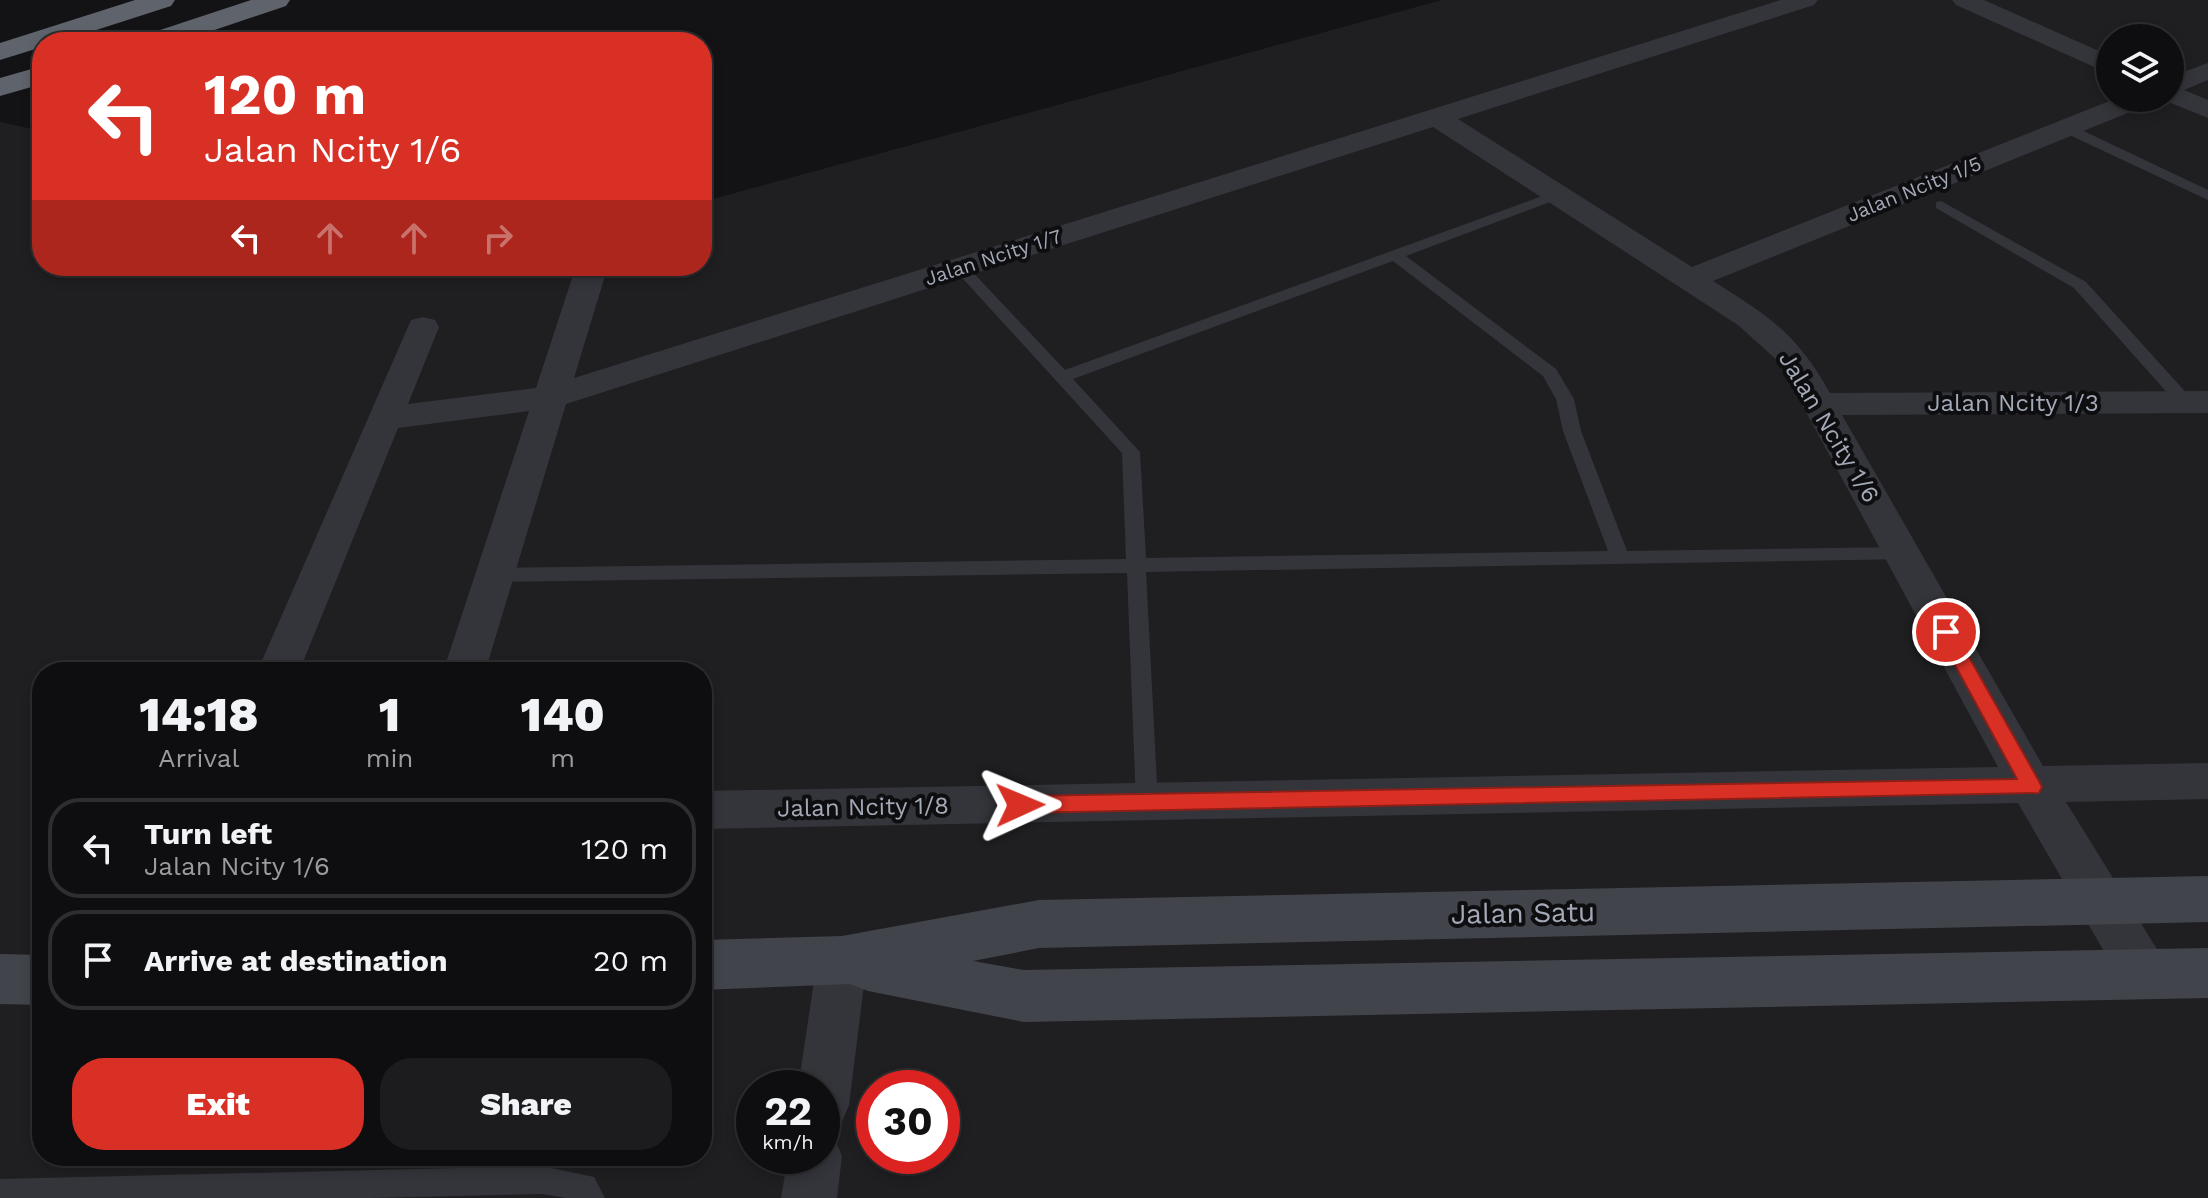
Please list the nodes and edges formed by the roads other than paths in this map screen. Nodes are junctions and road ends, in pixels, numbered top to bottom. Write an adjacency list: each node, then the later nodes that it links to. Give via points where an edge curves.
1 (89, 0): 7 (highway)
2 (162, 0): 8 (highway)
3 (183, 0): 9 (highway, via 161,17)
4 (277, 0): 10 (highway)
5 (1806, 0): 24 (street, Jalan Ncity 1/7)
6 (1964, 0): 15 (street)
7 (33, 32)
8 (60, 32)
9 (117, 32)
10 (182, 32)
11 (32, 33): 13 (highway)
12 (32, 41): 13 (highway)
13 (0, 51)
14 (32, 60): 16 (highway)
15 (2096, 60)
16 (0, 70)
17 (2208, 71): 19 (street)
18 (32, 78): 20 (highway)
19 (2184, 80)
20 (0, 87)
21 (2184, 99): 22 (street)
22 (2208, 110)
23 (2106, 112): 25 (street, Jalan Ncity 1/5)
24 (1436, 117): 26 (street, Jalan Ncity 1/6); 30 (street, Jalan Ncity 1/7)
25 (2066, 128): 27 (lane); 32 (street, Jalan Ncity 1/5)
26 (1556, 195): 29 (lane); 32 (street, Jalan Ncity 1/6)
27 (2208, 196)
28 (1941, 205): 36 (lane, via 2080,285)
29 (1395, 255): 34 (lane); 40 (lane, via 1550,373 1565,399)
30 (960, 267): 34 (lane); 35 (street, Jalan Ncity 1/7)
31 (589, 276): 35 (street)
32 (1688, 280): 37 (street, Jalan Ncity 1/6, via 1774,337 1793,358)
33 (423, 327): 38 (street)
34 (1062, 377): 41 (lane, via 1131,452)
35 (550, 397): 38 (street, Jalan Ncity 1/7); 42 (street)
36 (2197, 402): 37 (street, Jalan Ncity 1/3)
37 (1819, 404): 39 (street, Jalan Ncity 1/6)
38 (385, 418): 43 (street)
39 (1903, 554): 40 (lane); 46 (street, Jalan Ncity 1/6)
40 (1620, 558): 41 (lane)
41 (1136, 566): 42 (lane); 47 (lane)
42 (495, 575): 44 (street)
43 (282, 662)
44 (467, 662)
45 (2208, 781): 46 (street, Jalan Ncity 1/8)
46 (2032, 787): 47 (street, Jalan Ncity 1/8); 50 (street, Jalan Ncity 1/6)
47 (1147, 803): 48 (street, Jalan Ncity 1/8)
48 (712, 810)
49 (2208, 899): 50 (main road, Jalan Satu)
50 (2102, 901): 51 (main road, Jalan Satu, via 1039,924); 54 (street, Jalan Ncity 1/6)
51 (842, 961): 52 (main road, Jalan Satu); 54 (main road, Jalan Satu, via 1024,996); 57 (street)
52 (712, 965)
53 (2208, 973): 54 (main road, Jalan Satu)
54 (2145, 975)
55 (0, 979): 56 (main road)
56 (32, 980)
57 (827, 1070)
58 (812, 1174): 61 (street)
59 (0, 1193): 60 (lane, via 542,1180 584,1187)
60 (591, 1198)
61 (809, 1198)

